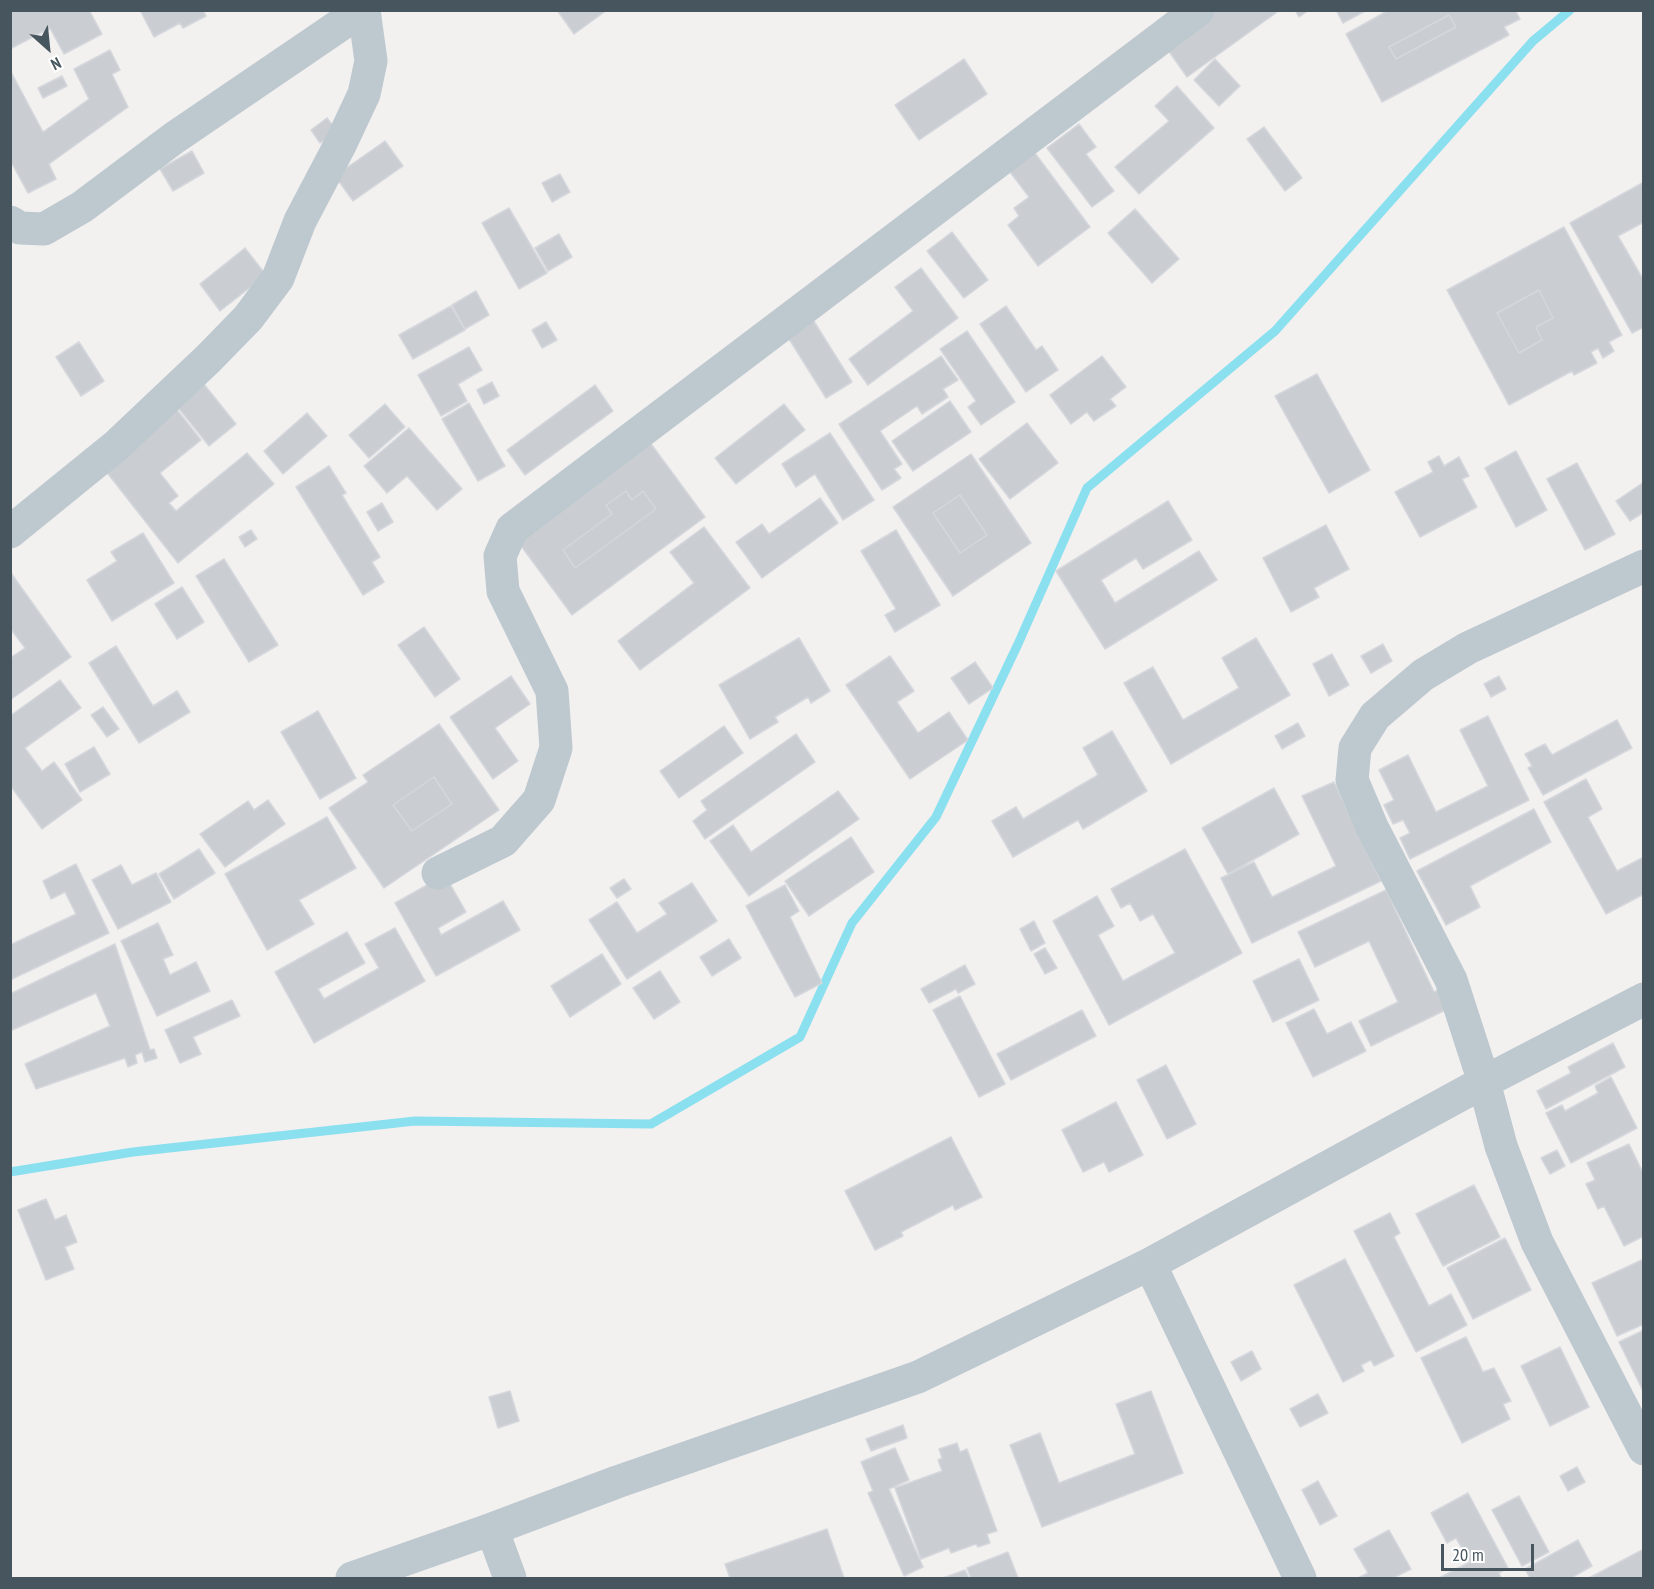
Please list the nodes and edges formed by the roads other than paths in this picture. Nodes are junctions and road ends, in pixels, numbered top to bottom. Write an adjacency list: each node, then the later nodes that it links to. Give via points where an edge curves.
1 (363, 10): 3 (street, via 174,138 82,207 44,229 20,228); 4 (street, via 371,61 364,94 300,221 278,278 248,318 208,359 117,445)
2 (1198, 10): 6 (street, via 512,529 500,556 503,591 552,691 556,748 538,800 503,841)
3 (10, 222)
4 (10, 532)
5 (1644, 566): 8 (street, via 1468,648 1423,675 1375,716 1355,748 1352,780 1451,980)
6 (438, 873)
7 (1644, 999): 8 (street)
8 (1484, 1082): 9 (street); 10 (street, via 1501,1146 1537,1242)
9 (1150, 1263): 11 (street, via 918,1377); 14 (street)
10 (1643, 1448)
11 (492, 1529): 12 (street); 13 (street)
12 (351, 1578)
13 (510, 1578)
14 (1300, 1578)

